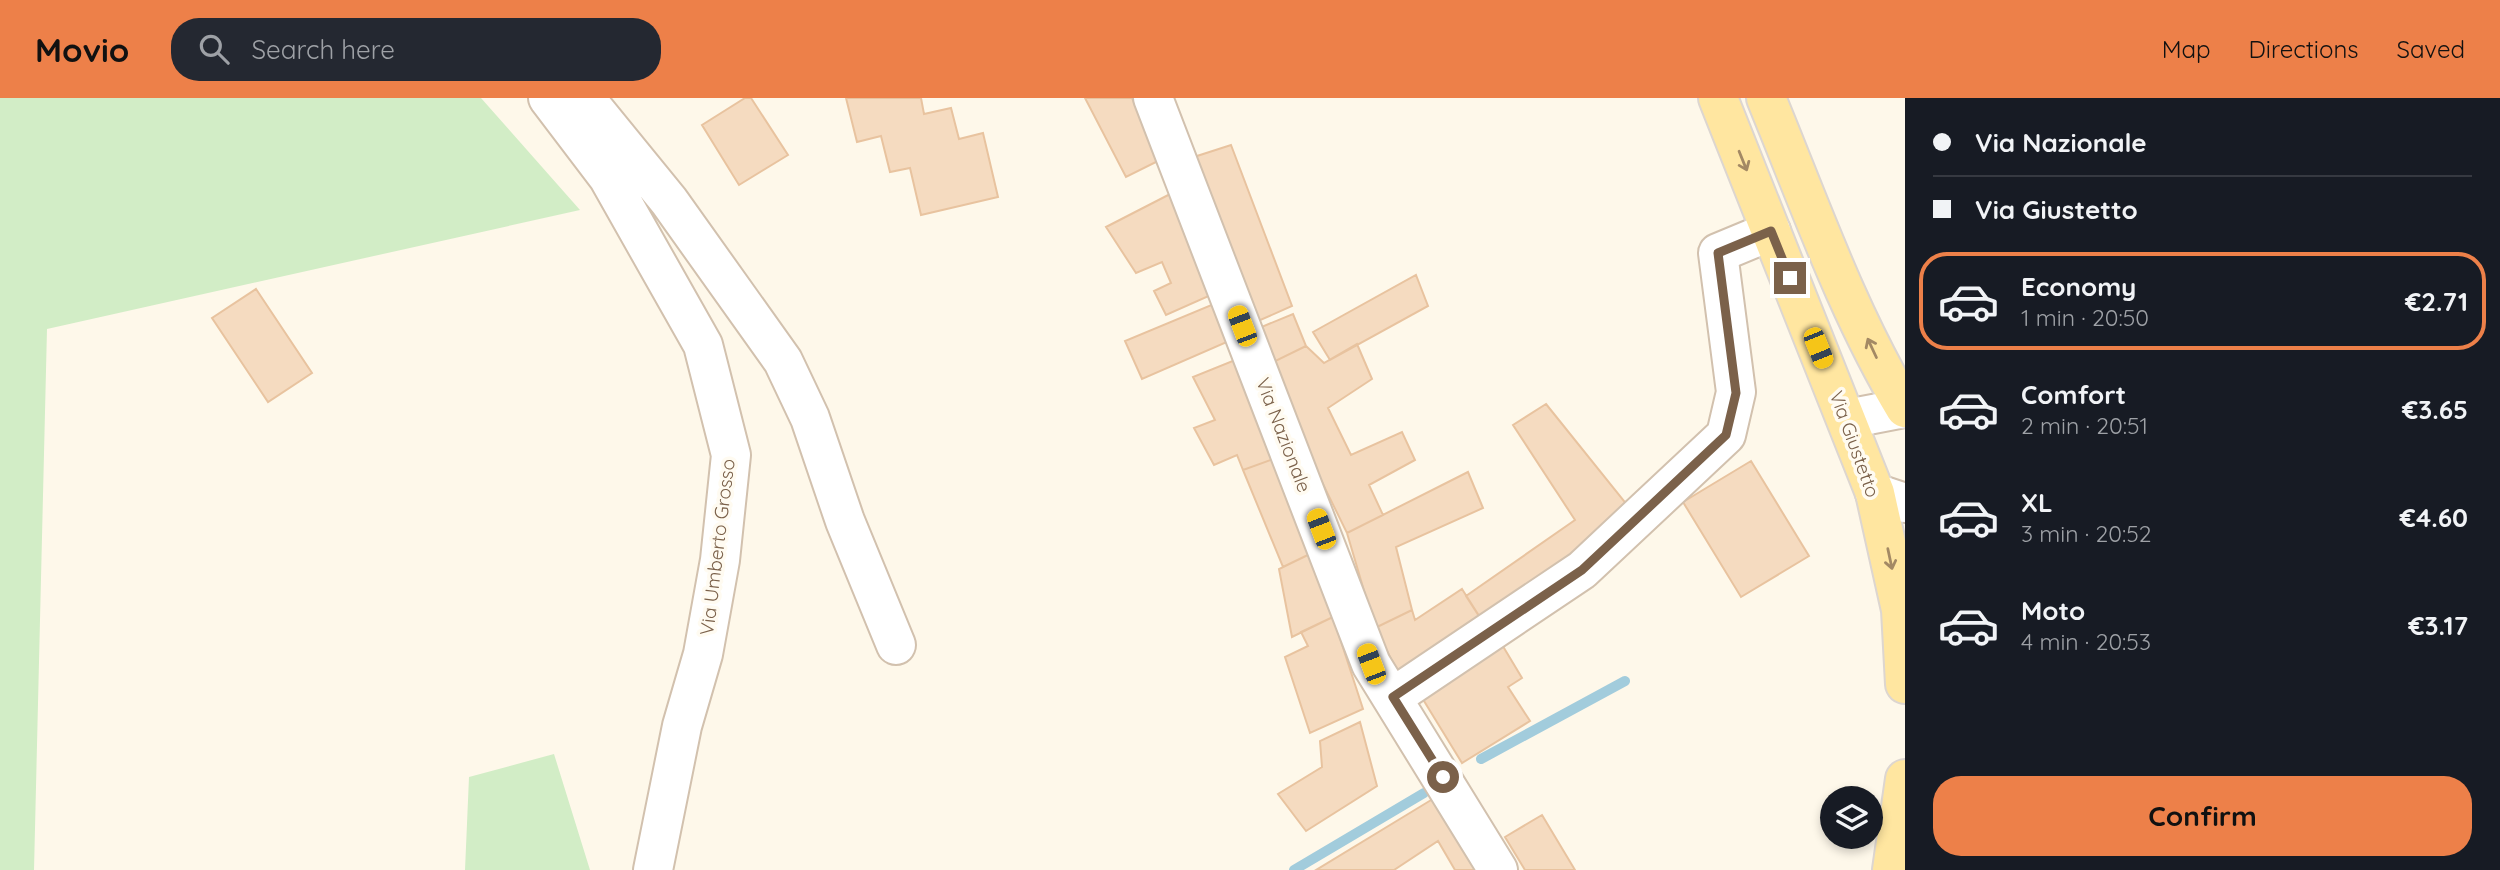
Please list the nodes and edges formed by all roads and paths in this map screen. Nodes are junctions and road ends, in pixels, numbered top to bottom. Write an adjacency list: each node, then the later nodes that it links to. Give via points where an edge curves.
1 (548, 98): 15 (street, Via Umberto Grosso, via 608,177 704,345 731,456 720,560 703,654 682,726)
2 (585, 98): 11 (street, via 669,201 783,361 810,418 845,521)
3 (1153, 98): 13 (street, Via Nazionale, via 1371,664)
4 (1718, 98): 6 (main road, Via Giustetto, one-way to 6)
5 (1766, 98): 7 (main road, one-way to 5, via 1856,314)
6 (1771, 231): 8 (main road, Via Giustetto); 13 (street, via 1718,253 1736,393 1726,435 1582,570)
7 (1905, 408): 8 (street)
8 (1847, 419): 9 (main road, Via Giustetto)
9 (1890, 498): 10 (street); 12 (main road, Via Giustetto, one-way to 12)
10 (1905, 526)
11 (896, 645)
12 (1905, 684)
13 (1393, 697): 16 (street, Via Nazionale)
14 (1905, 779): 17 (main road)
15 (653, 870)
16 (1498, 870)
17 (1892, 870)

